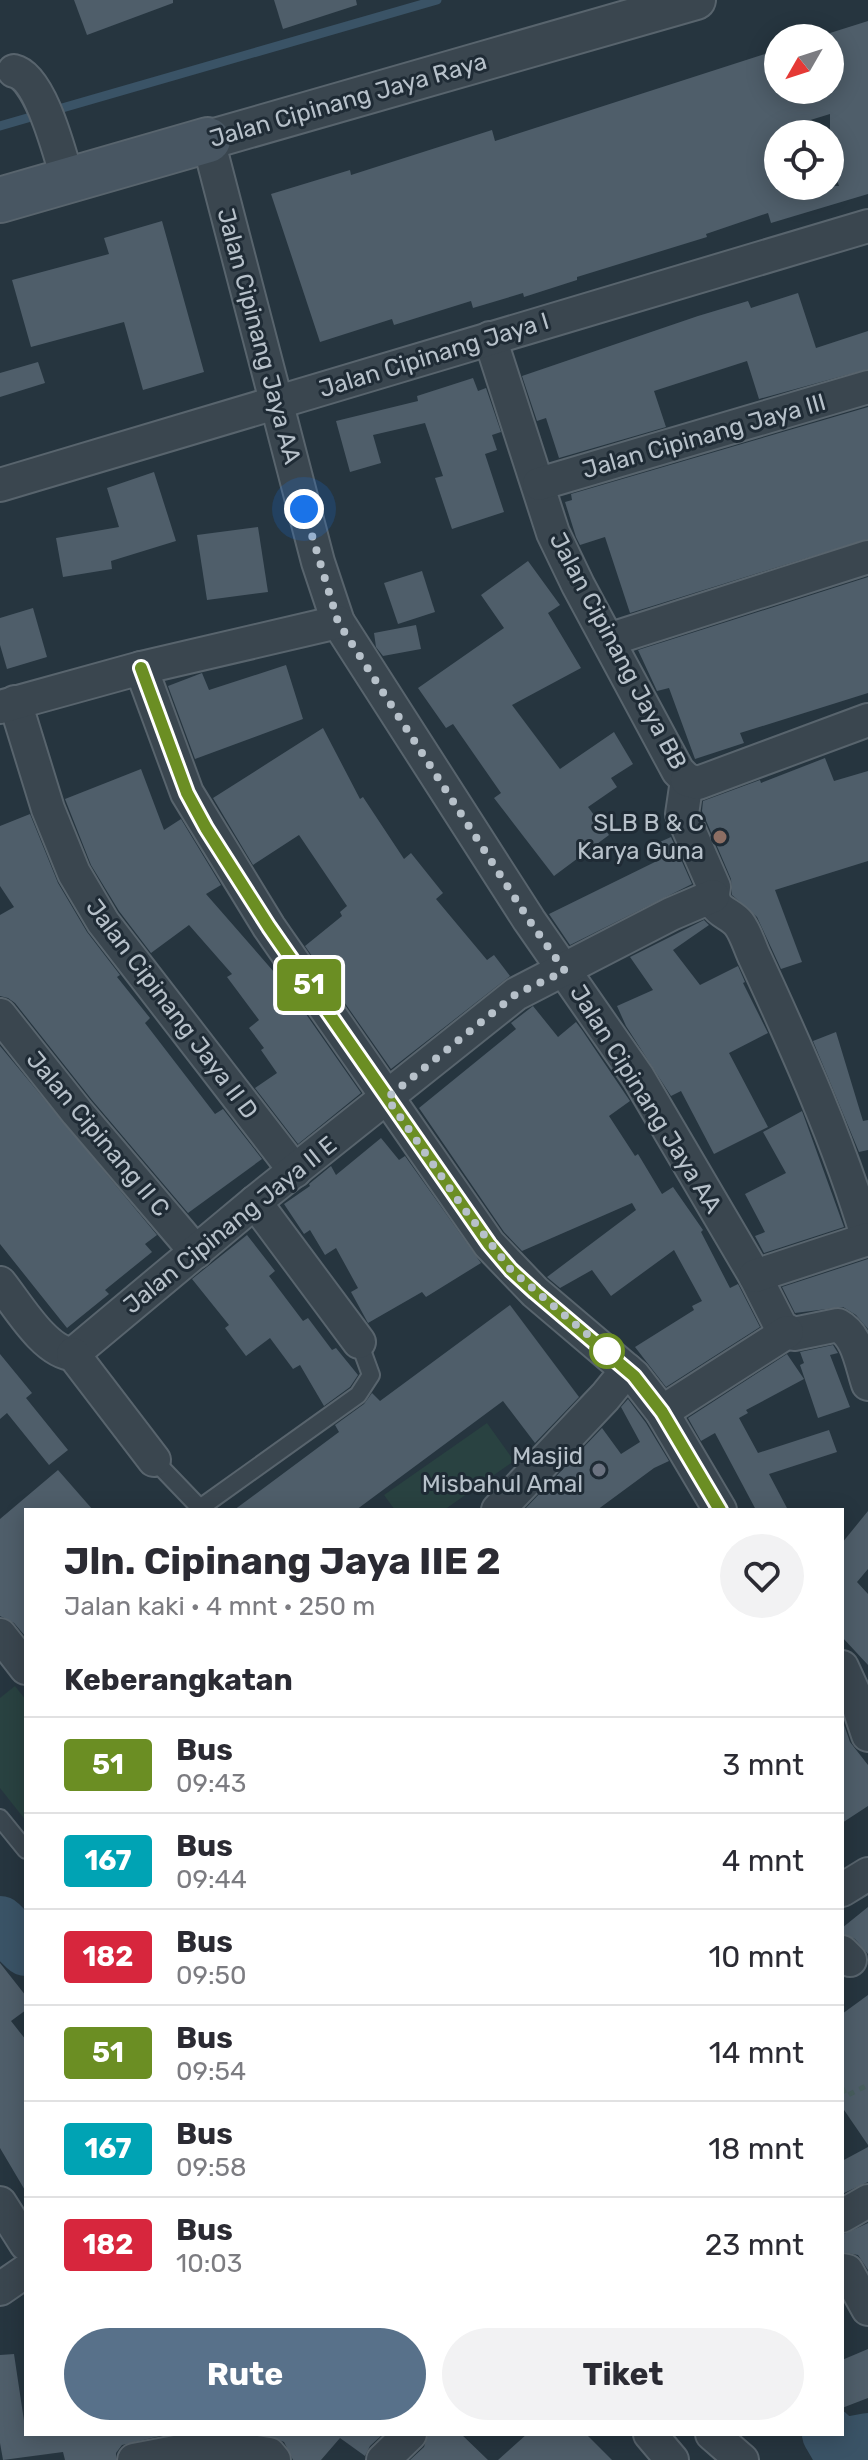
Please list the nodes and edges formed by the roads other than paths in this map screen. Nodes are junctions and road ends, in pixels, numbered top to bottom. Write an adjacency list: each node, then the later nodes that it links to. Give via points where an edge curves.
1 (696, 0): 2 (street, Jalan Cipinang Jaya Raya)
2 (633, 9): 4 (street, Jalan Cipinang Jaya Raya)
3 (14, 71): 5 (street, via 27,78 42,105)
4 (208, 140): 5 (main road, Jalan Cipinang Jaya Raya); 10 (street, Jalan Cipinang Jaya AA)
5 (63, 166): 6 (main road, Jalan Cipinang Jaya Raya)
6 (0, 200)
7 (868, 226): 8 (street, Jalan Cipinang Jaya I)
8 (490, 338): 10 (street, Jalan Cipinang Jaya I); 11 (street, Jalan Cipinang Jaya BB)
9 (868, 387): 11 (street, Jalan Cipinang Jaya III)
10 (277, 404): 12 (street, Jalan Cipinang Jaya I); 14 (street, Jalan Cipinang Jaya AA)
11 (539, 484): 15 (street, Jalan Cipinang Jaya BB, via 553,533)
12 (0, 485)
13 (868, 557): 15 (street)
14 (338, 622): 16 (street); 21 (street, Jalan Cipinang Jaya AA)
15 (608, 640): 19 (street, Jalan Cipinang Jaya BB)
16 (141, 668): 17 (street); 23 (street, via 187,793 206,828)
17 (8, 705): 24 (street, Jalan Cipinang Jaya II D, via 74,873 103,922)
18 (868, 720): 19 (street, via 698,783)
19 (687, 780): 20 (street, via 682,814 714,887)
20 (713, 896): 21 (street, Jalan Cipinang Jaya II E); 26 (street, via 720,912 739,923 768,986 853,1188)
21 (565, 971): 23 (street, Jalan Cipinang Jaya II E, via 516,994); 28 (street, Jalan Cipinang Jaya AA, via 638,1077)
22 (0, 1015): 27 (street, Jalan Cipinang II C)
23 (387, 1098): 24 (street, Jalan Cipinang Jaya II E); 33 (street, via 511,1270)
24 (295, 1171): 25 (street, Jalan Cipinang Jaya II E)
25 (255, 1202): 27 (street, Jalan Cipinang Jaya II E); 31 (street)
26 (868, 1239): 28 (street)
27 (196, 1252): 32 (street, Jalan Cipinang Jaya II E)
28 (755, 1276): 30 (street, Jalan Cipinang Jaya AA)
29 (0, 1283): 32 (street, via 50,1347)
30 (787, 1332): 34 (street, via 838,1325 847,1330); 35 (street)
31 (359, 1342): 36 (lane, via 371,1375 358,1395 200,1508)
32 (73, 1354): 36 (street)
33 (627, 1370): 35 (street); 37 (street)
34 (868, 1384)
35 (662, 1412): 38 (street)
36 (154, 1460)
37 (500, 1508)
38 (719, 1508)
39 (0, 1635): 40 (street)
40 (24, 1665)
41 (844, 1671): 42 (street)
42 (868, 1735)
43 (0, 1818): 44 (lane)
44 (24, 1848)
45 (868, 1874): 46 (street)
46 (844, 1889)
47 (868, 2201): 49 (street)
48 (0, 2203): 50 (street)
49 (844, 2215)
50 (24, 2241)
51 (844, 2270): 54 (street)
52 (24, 2272): 53 (street)
53 (0, 2289)
54 (868, 2309)
55 (408, 2436): 62 (street)
56 (652, 2436): 63 (street)
57 (714, 2436): 64 (street)
58 (240, 2442): 59 (street); 61 (street)
59 (165, 2444): 60 (street)
60 (134, 2460)
61 (274, 2460)
62 (383, 2460)
63 (672, 2460)
64 (742, 2460)

